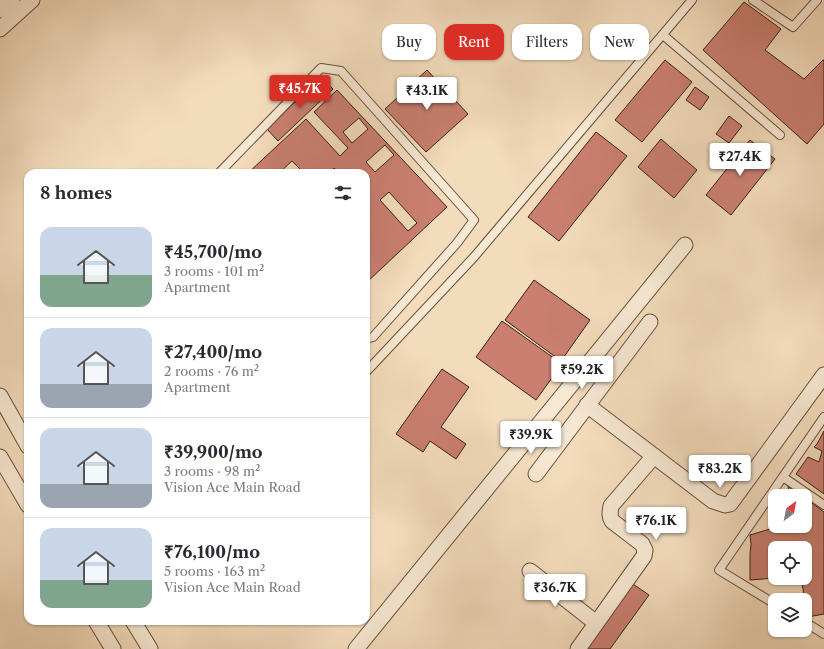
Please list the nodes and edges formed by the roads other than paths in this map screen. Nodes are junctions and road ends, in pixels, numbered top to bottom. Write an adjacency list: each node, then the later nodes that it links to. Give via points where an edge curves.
1 (32, 0): 5 (street)
2 (692, 0): 7 (lane)
3 (753, 0): 4 (lane, via 793,27)
4 (817, 0)
5 (8, 6): 6 (street)
6 (0, 29)
7 (663, 34): 8 (lane); 13 (lane, via 474,257)
8 (780, 135)
9 (223, 169): 12 (lane, via 321,68 341,71 474,220 457,243)
10 (685, 245): 34 (street)
11 (650, 322): 16 (street)
12 (370, 338)
13 (370, 368)
14 (824, 375): 19 (street, via 730,504 713,501)
15 (0, 396): 18 (street)
16 (587, 406): 19 (street); 21 (street)
17 (824, 417): 22 (lane)
18 (24, 439)
19 (654, 456): 27 (street, via 611,506 612,521 646,550)
20 (0, 457): 23 (street)
21 (536, 474)
22 (783, 477): 24 (lane); 26 (lane, via 719,570)
23 (24, 497)
24 (824, 505)
25 (530, 571): 27 (street)
26 (768, 600)
27 (596, 623): 35 (street)
28 (98, 625): 32 (street)
29 (135, 625): 33 (street)
30 (812, 626): 31 (lane)
31 (824, 634)
32 (112, 649)
33 (150, 649)
34 (356, 649)
35 (578, 649)

